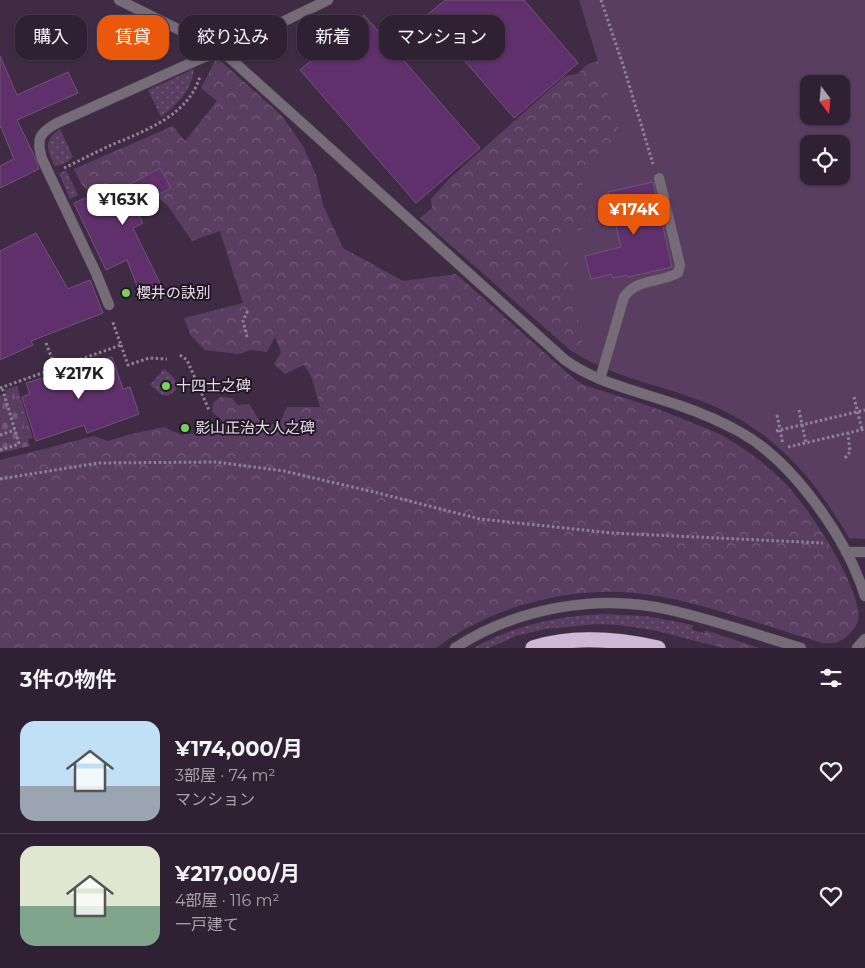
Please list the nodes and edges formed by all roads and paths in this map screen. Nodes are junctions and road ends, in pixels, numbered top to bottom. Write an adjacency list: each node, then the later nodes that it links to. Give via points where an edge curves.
1 (119, 0): 5 (street)
2 (328, 0): 4 (street)
3 (601, 0): 10 (path)
4 (287, 20)
5 (179, 30)
6 (198, 60): 9 (street, via 44,131 39,139 39,149)
7 (202, 60): 9 (path, via 194,90 169,116 154,126)
8 (232, 60): 19 (street, via 565,360 578,370)
9 (49, 173): 11 (street, via 96,273)
10 (659, 178): 19 (street, via 680,265 678,273 638,284 629,290 624,297)
11 (109, 310): 15 (path)
12 (248, 310): 13 (path, via 243,321)
13 (247, 337)
14 (46, 343): 18 (path)
15 (121, 345): 17 (path, via 128,365 149,358); 18 (path)
16 (180, 355): 22 (path, via 187,360)
17 (168, 359)
18 (55, 368): 20 (path)
19 (600, 379): 37 (street, via 682,406 741,433 781,464 800,485 823,514)
20 (1, 387): 29 (path)
21 (854, 397): 25 (path)
22 (209, 410)
23 (798, 410): 27 (path)
24 (865, 410): 25 (path)
25 (858, 412): 27 (path); 28 (path)
26 (777, 415): 30 (path)
27 (802, 425): 30 (path); 33 (path)
28 (864, 429): 31 (path)
29 (15, 430): 32 (path); 34 (path, via 19,444)
30 (778, 431): 33 (path, via 785,447)
31 (848, 433): 33 (path); 35 (path, via 850,452)
32 (0, 435)
33 (806, 443)
34 (0, 449)
35 (845, 458)
36 (0, 479): 37 (path, via 98,463 216,462 284,471 480,519 612,533 824,543)
37 (846, 552): 38 (street); 39 (street)
38 (865, 552)
39 (865, 596)
40 (865, 639): 45 (street)
41 (455, 648): 44 (street, via 488,630 540,611 565,606 615,604 669,609)
42 (532, 648): 43 (highway, via 582,640)
43 (658, 648)
44 (801, 648)
45 (856, 648)

